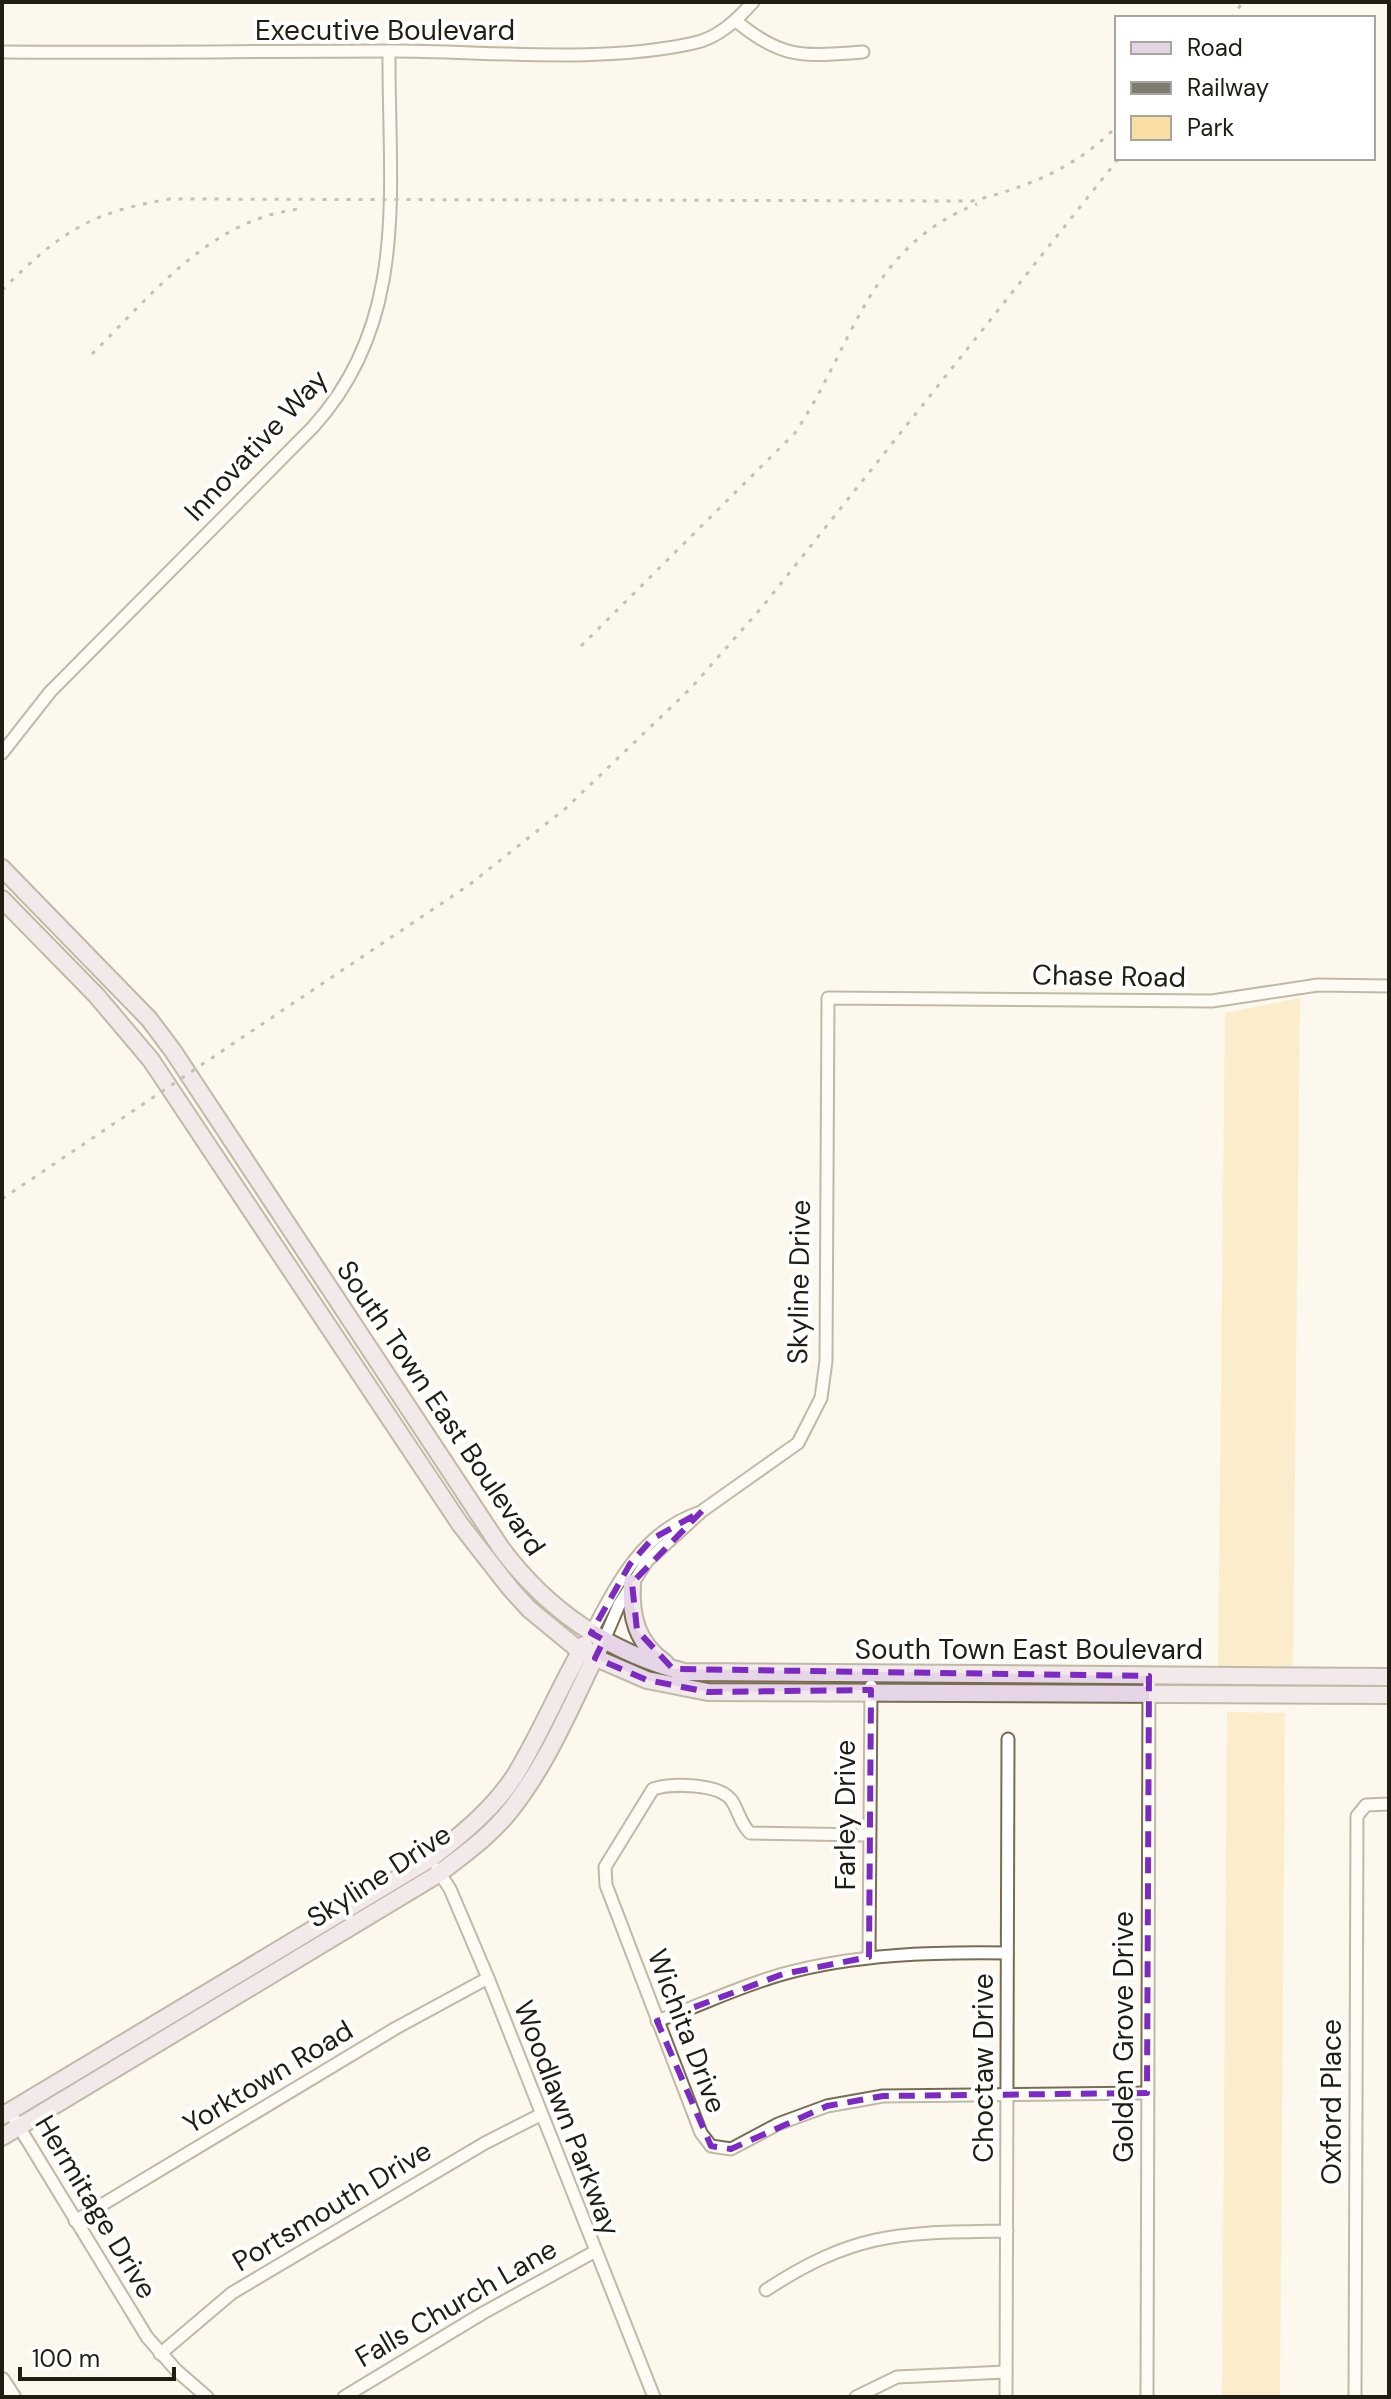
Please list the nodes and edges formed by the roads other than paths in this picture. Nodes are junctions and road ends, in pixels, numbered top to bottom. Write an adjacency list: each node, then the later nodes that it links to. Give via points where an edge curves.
1 (753, 2): 2 (street, Executive Boulevard)
2 (736, 21): 3 (street, Executive Boulevard, via 697,43 661,48 564,54); 5 (street, via 762,43 783,52)
3 (389, 51): 4 (street, Executive Boulevard); 6 (street, Innovative Way, via 387,273 374,328 349,380 313,427 50,692)
4 (2, 52)
5 (863, 52)
6 (2, 753)
7 (2, 868): 9 (main road, South Town East Boulevard)
8 (2, 899): 10 (main road, South Town East Boulevard)
9 (57, 924): 10 (main road); 15 (main road, South Town East Boulevard, via 173,1051 525,1580)
10 (42, 940): 16 (main road, South Town East Boulevard, via 151,1060 460,1524 529,1609)
11 (1389, 986): 12 (street, Chase Road, via 1318,985 1212,1001)
12 (828, 998): 13 (street, Skyline Drive, via 826,1361 821,1398 798,1443)
13 (702, 1511): 14 (street, Skyline Drive, via 647,1561); 15 (street, Skyline Drive, via 652,1539 630,1564)
14 (632, 1583): 15 (street, Skyline Drive); 17 (main road, via 637,1630 651,1652)
15 (597, 1636): 16 (main road, Skyline Drive); 17 (main road, South Town East Boulevard)
16 (587, 1655): 19 (main road, South Town East Boulevard, via 647,1680 708,1692); 25 (main road, Skyline Drive, via 513,1777 477,1820); 26 (main road, Skyline Drive, via 527,1787 498,1824)
17 (673, 1669): 19 (main road, South Town East Boulevard)
18 (1389, 1677): 20 (main road, South Town East Boulevard)
19 (871, 1682): 20 (main road, South Town East Boulevard); 24 (street, Farley Drive)
20 (1149, 1685): 21 (main road, South Town East Boulevard); 32 (street, Golden Grove Drive)
21 (1389, 1695)
22 (1008, 1739): 27 (street, Choctaw Drive)
23 (1389, 1804): 51 (street, Oxford Place, via 1366,1805 1357,1816)
24 (868, 1835): 28 (street, Farley Drive); 30 (street, Wichita Drive, via 750,1833 731,1799 719,1791 667,1785 653,1789 605,1867 606,1885)
25 (430, 1859): 26 (street, Woodlawn Parkway); 33 (main road, Skyline Drive)
26 (440, 1873): 29 (street, Woodlawn Parkway); 35 (main road, Skyline Drive)
27 (1007, 1953): 28 (street); 31 (street, Choctaw Drive)
28 (869, 1957): 30 (street, via 783,1974)
29 (488, 1978): 34 (street, Woodlawn Parkway); 37 (street, Yorktown Road)
30 (657, 2021): 31 (street, Wichita Drive, via 701,2133 711,2146 731,2149 778,2124 841,2103 883,2096)
31 (1007, 2093): 32 (street, Wichita Drive); 38 (street, Choctaw Drive)
32 (1147, 2093): 50 (street, Golden Grove Drive)
33 (6, 2114): 35 (street, Hermitage Drive)
34 (540, 2115): 39 (street, Woodlawn Parkway); 41 (street, Portsmouth Drive, via 232,2293)
35 (19, 2126): 36 (main road, Skyline Drive); 37 (street, Hermitage Drive)
36 (2, 2137)
37 (75, 2221): 41 (street, Hermitage Drive)
38 (1007, 2231): 40 (street, via 902,2233 856,2244 810,2262); 42 (street, Choctaw Drive)
39 (594, 2252): 44 (street, Woodlawn Parkway); 47 (street, Falls Church Lane)
40 (766, 2290)
41 (160, 2354): 46 (street, Hermitage Drive)
42 (1006, 2372): 48 (street, via 897,2377); 49 (street, Choctaw Drive)
43 (2, 2380): 45 (street)
44 (651, 2396)
45 (13, 2397)
46 (207, 2397)
47 (344, 2397)
48 (856, 2397)
49 (1006, 2397)
50 (1147, 2397)
51 (1355, 2397)

